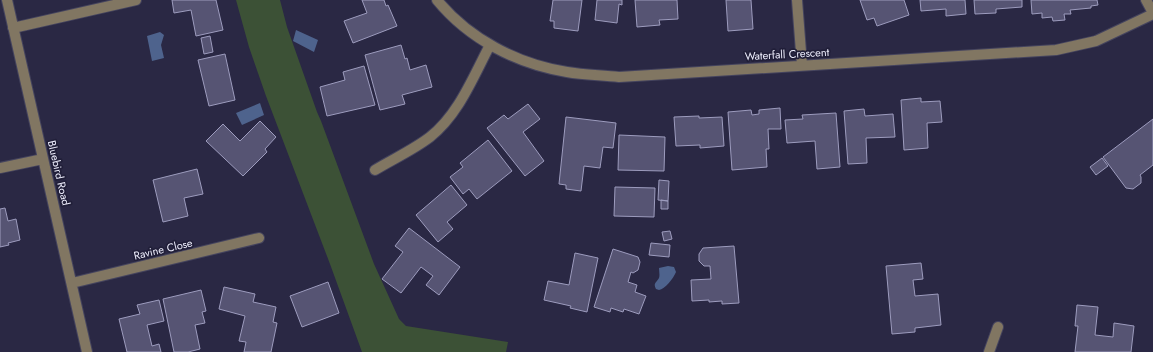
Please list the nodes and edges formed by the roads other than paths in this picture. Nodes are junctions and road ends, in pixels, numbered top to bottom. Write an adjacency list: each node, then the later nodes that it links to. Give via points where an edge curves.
1 (7, 0): 7 (street, Bluebird Road)
2 (136, 0): 7 (street)
3 (437, 0): 8 (street, Waterfall Crescent, via 463,27)
4 (797, 0): 9 (street)
5 (1146, 0): 6 (street)
6 (1153, 14): 9 (street, Waterfall Crescent, via 1096,41 1056,50)
7 (13, 28): 10 (street, Bluebird Road)
8 (490, 45): 9 (street, Waterfall Crescent, via 537,65 567,72 618,76); 12 (street, via 461,100 441,127 425,140)
9 (802, 65)
10 (43, 159): 11 (street); 14 (street, Bluebird Road)
11 (0, 168)
12 (375, 170)
13 (259, 238): 14 (street, Ravine Close)
14 (72, 283): 16 (street, Bluebird Road)
15 (998, 327): 17 (street)
16 (88, 352)
17 (989, 352)

